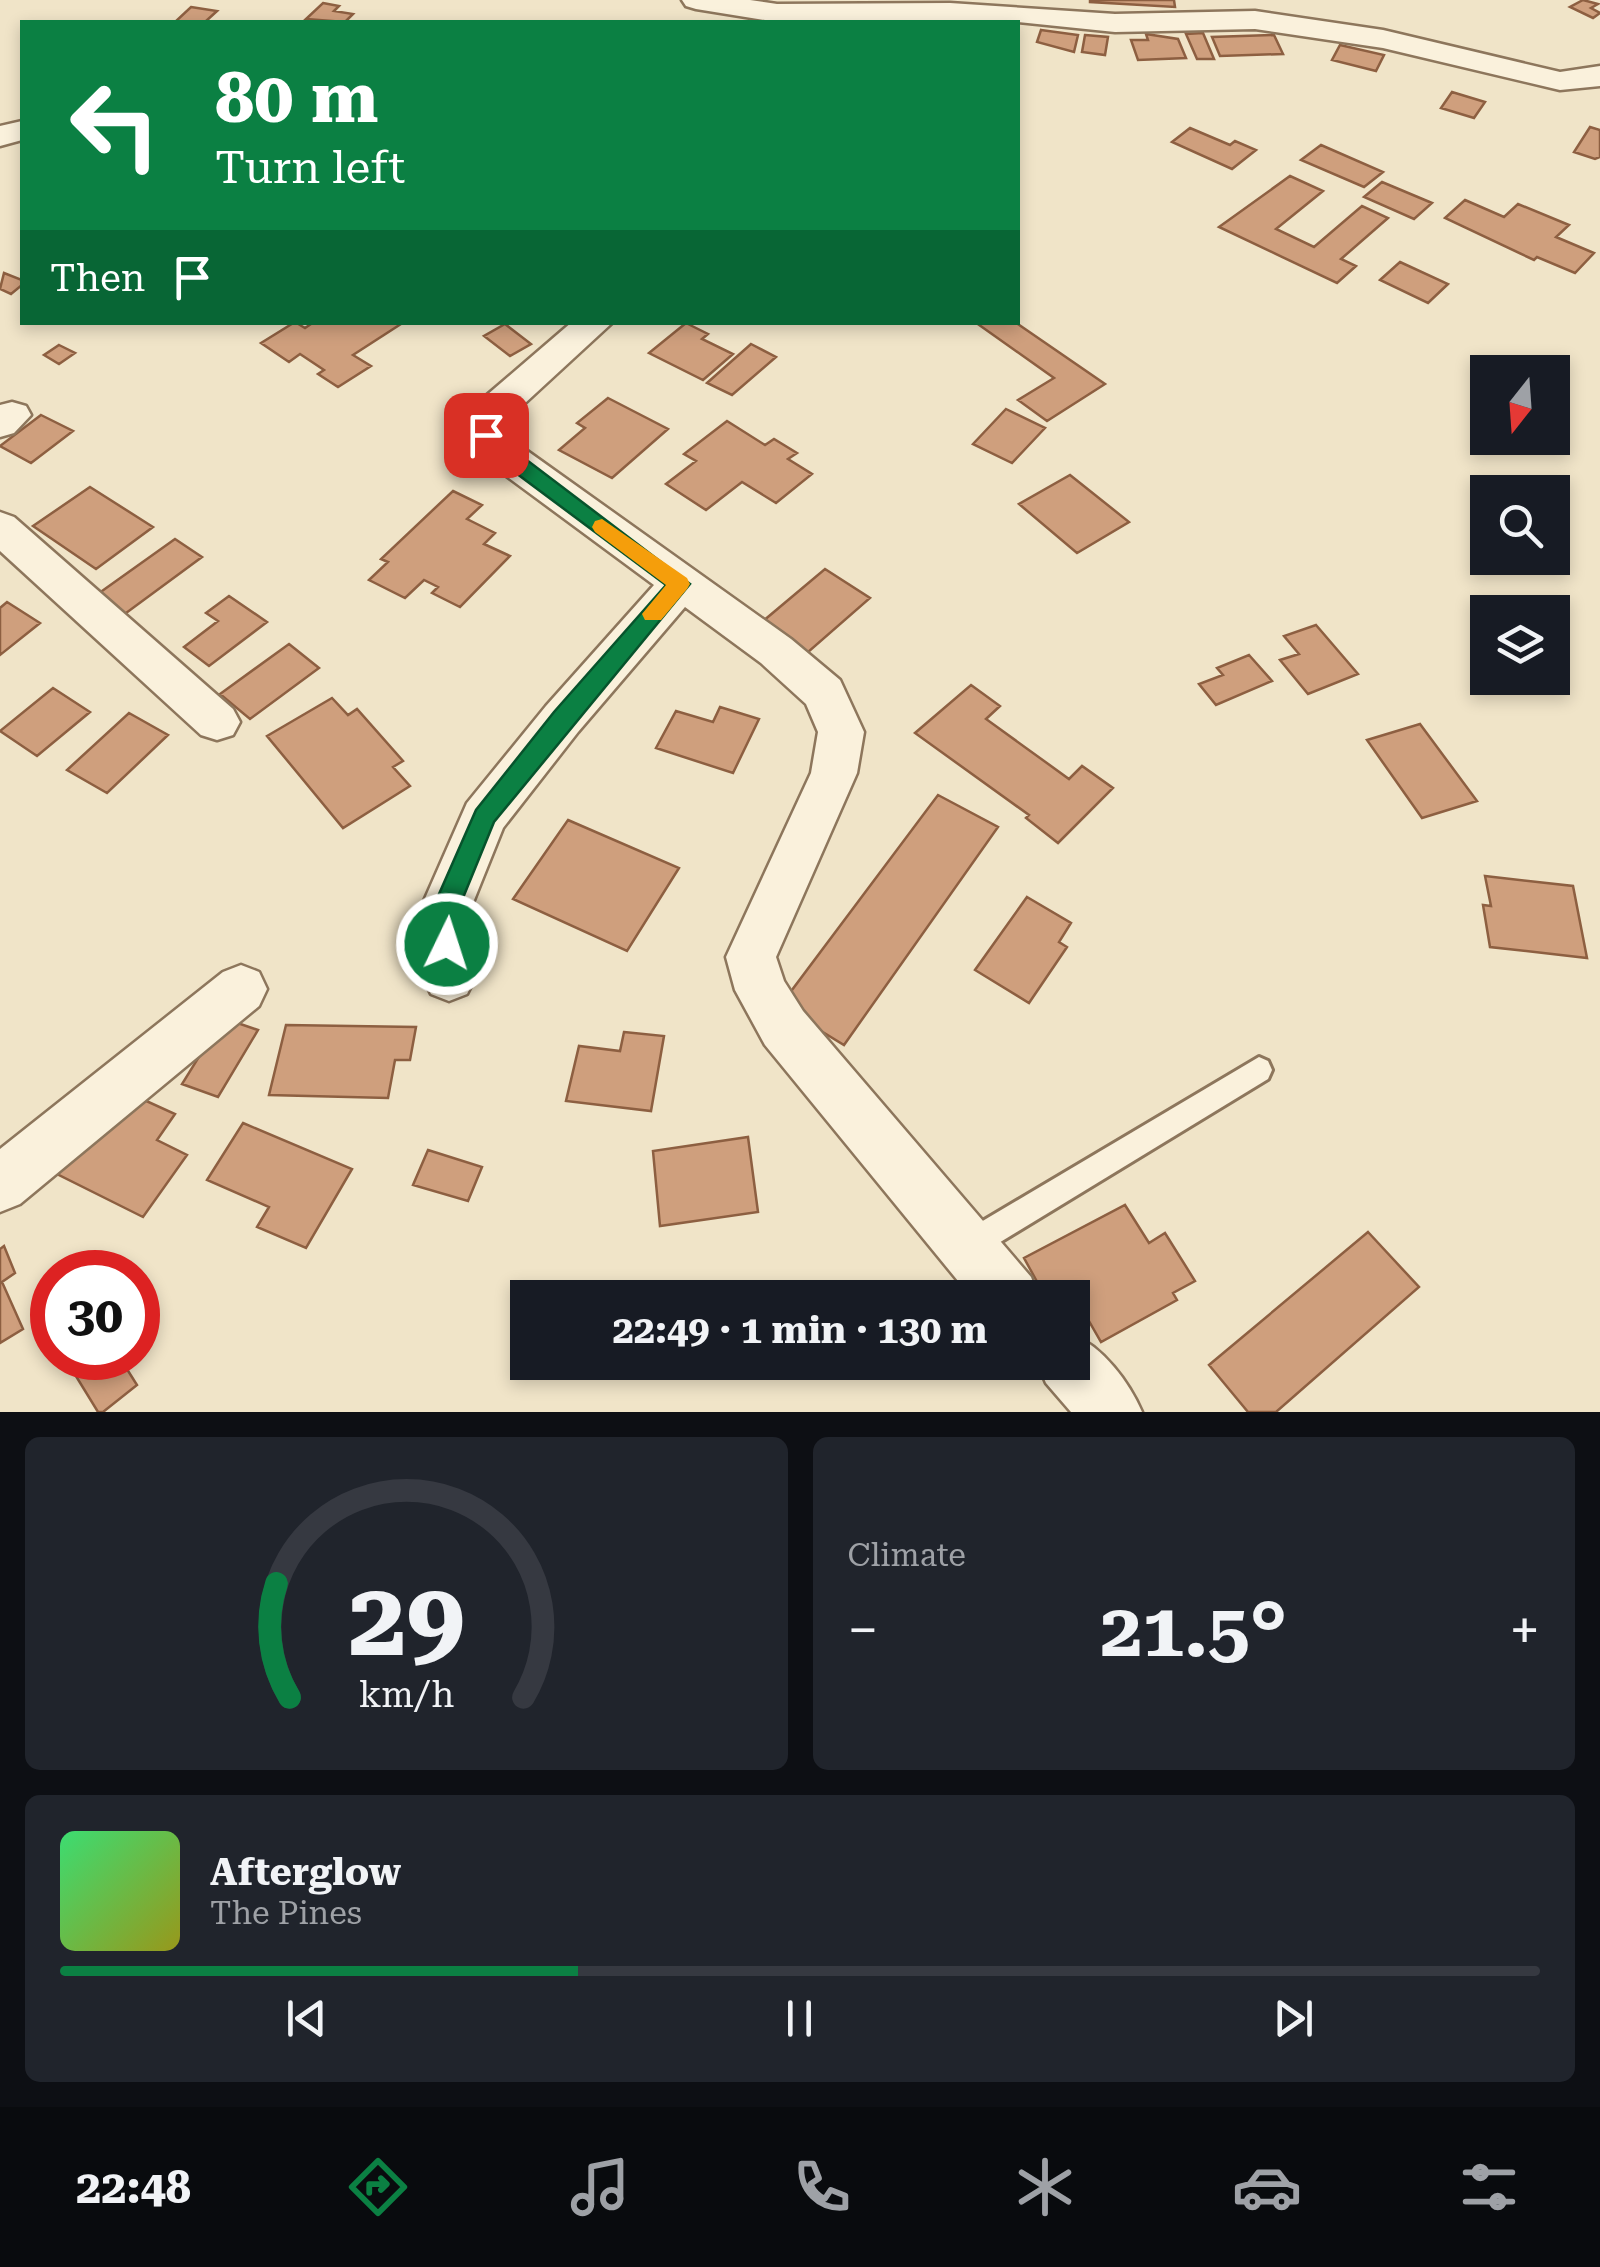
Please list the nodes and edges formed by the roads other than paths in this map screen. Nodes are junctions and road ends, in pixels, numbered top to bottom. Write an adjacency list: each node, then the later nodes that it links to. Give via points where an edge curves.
1 (696, 0): 2 (street)
2 (777, 13): 3 (street); 4 (street, via 888,10 1115,23 1255,20 1383,39 1560,80)
3 (700, 20)
4 (1600, 76)
5 (592, 325): 7 (street, via 494,410 486,435)
6 (0, 527): 8 (street)
7 (680, 584): 9 (street, via 484,817 445,910); 13 (street, via 824,693 840,732 834,773 750,958 784,1028)
8 (216, 722)
9 (450, 978)
10 (241, 989): 12 (street)
11 (1259, 1070): 13 (lane)
12 (0, 1184)
13 (966, 1247): 14 (street)
14 (994, 1280)
15 (1083, 1380): 16 (street)
16 (1111, 1412)

